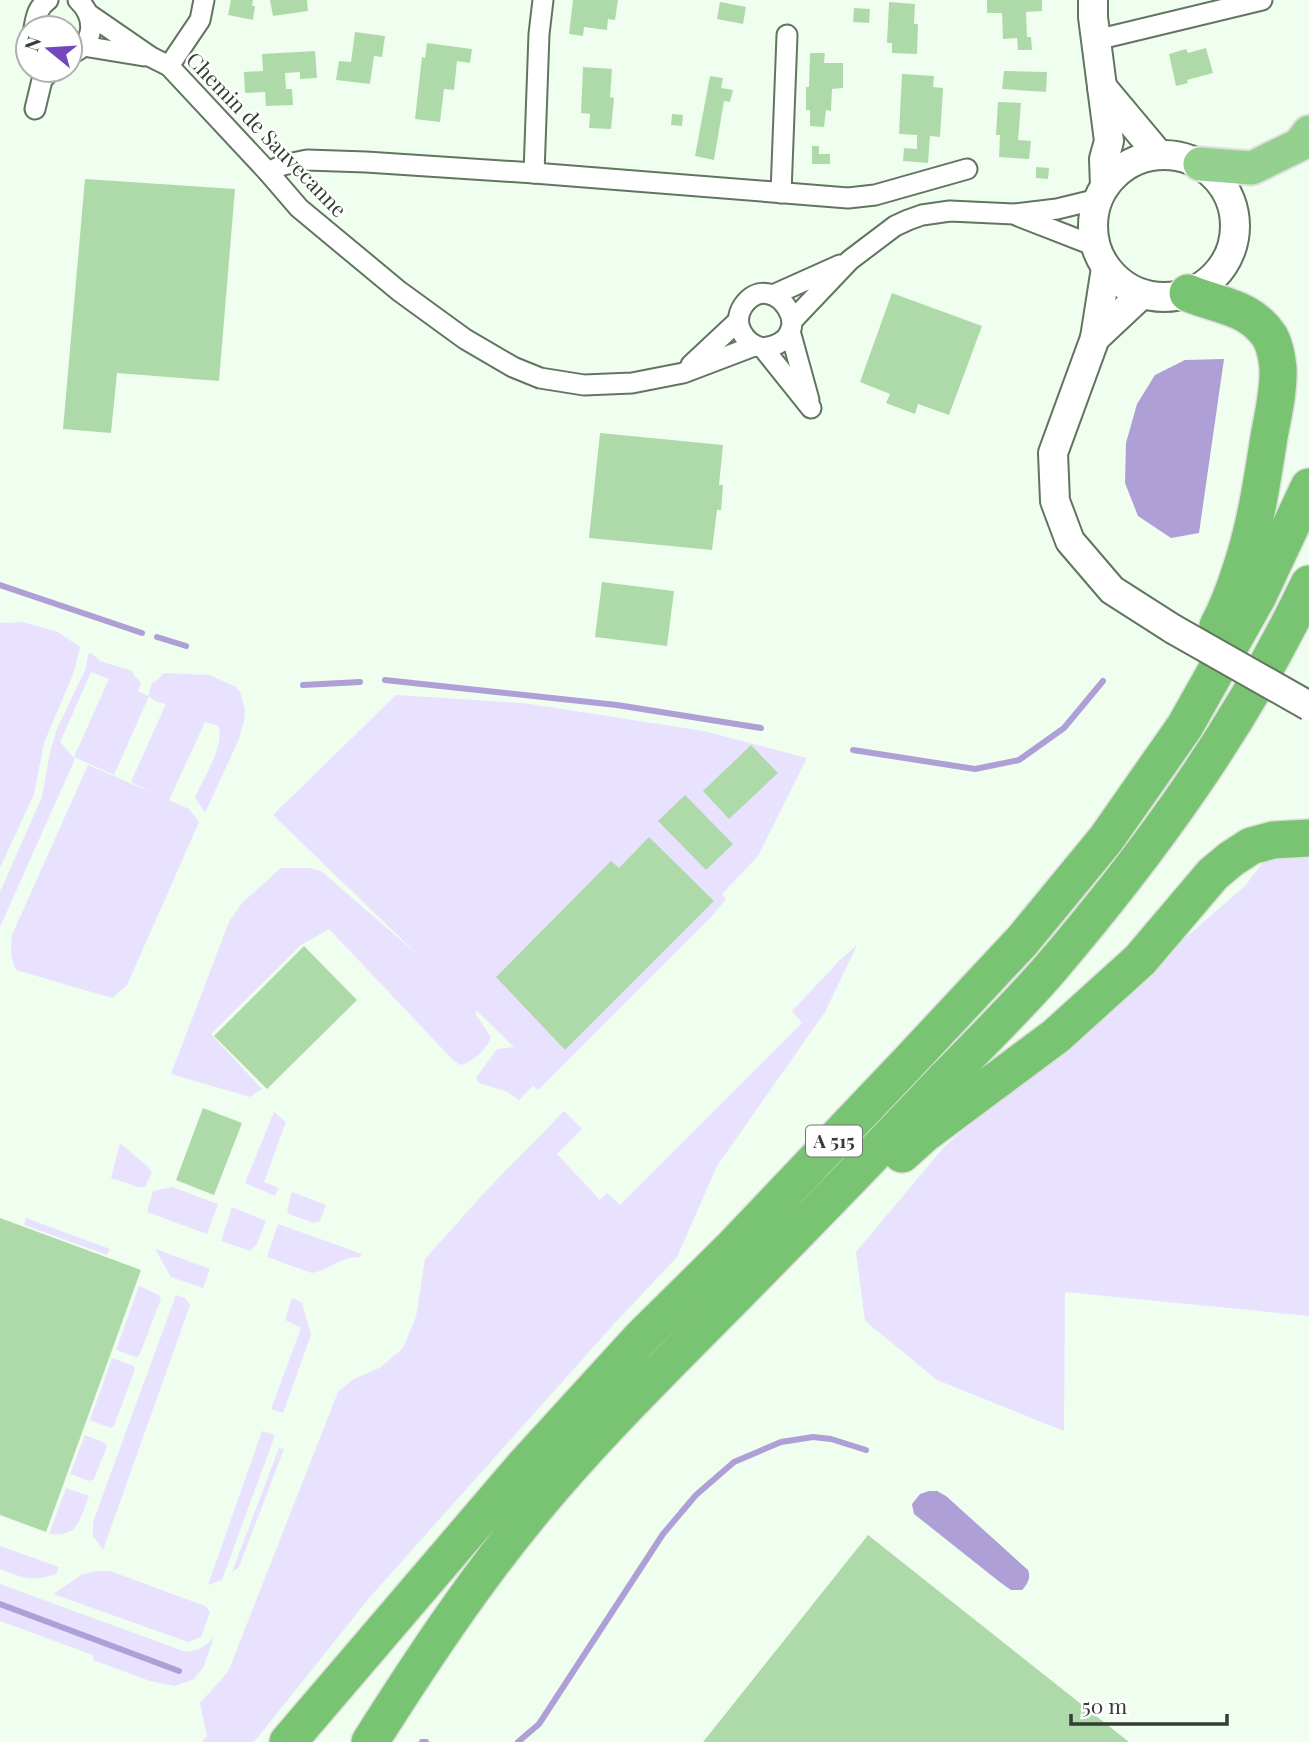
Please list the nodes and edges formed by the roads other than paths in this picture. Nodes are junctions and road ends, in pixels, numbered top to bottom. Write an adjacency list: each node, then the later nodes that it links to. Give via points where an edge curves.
1 (48, 0): 7 (street)
2 (204, 0): 13 (street, via 200,20)
3 (543, 0): 22 (street)
4 (1093, 0): 10 (main road)
5 (1262, 0): 10 (street)
6 (84, 8): 9 (street, via 92,27); 12 (street, Chemin de Sauvecanne)
7 (37, 14)
8 (787, 35): 24 (street)
9 (84, 39)
10 (1096, 40): 16 (main road)
11 (84, 51): 12 (street, Chemin de Sauvecanne)
12 (151, 57): 13 (street, Chemin de Sauvecanne)
13 (169, 66): 21 (street, Chemin de Sauvecanne)
14 (31, 84): 15 (street, via 35,109)
15 (41, 84)
16 (1102, 87): 18 (main road); 23 (main road, via 1109,141)
17 (1309, 132): 19 (highway, via 1299,145 1252,168)
18 (1159, 155): 19 (main road); 23 (main road, via 1120,170)
19 (1199, 164): 28 (main road, via 1217,179 1230,199 1235,221 1233,244 1223,265 1208,282)
20 (967, 169): 24 (street, via 875,195 848,198)
21 (268, 172): 22 (street, via 307,160); 35 (street, Chemin de Sauvecanne, via 299,208 398,291 465,340 513,367 540,378 583,385 632,383)
22 (534, 173): 24 (street)
23 (1102, 192): 25 (street, via 1057,209); 26 (main road, via 1093,222)
24 (781, 193)
25 (1014, 214): 26 (street); 27 (street, via 950,211 922,215 895,226)
26 (1101, 257): 29 (main road, via 1122,284); 33 (main road)
27 (850, 260): 30 (street); 32 (street)
28 (1188, 293): 29 (main road, via 1165,298); 40 (highway, via 1250,316 1271,338 1276,351 1275,400 1241,570 1178,700 1121,787)
29 (1142, 294): 33 (main road)
30 (773, 295): 31 (street, via 749,300); 32 (street, via 790,310)
31 (738, 321): 34 (street, via 743,336); 35 (street)
32 (791, 326): 34 (street, via 775,346); 34 (street, via 811,408)
33 (1095, 338): 38 (main road, bridge, via 1053,453 1055,501 1070,541 1112,590)
34 (759, 347): 35 (street, Chemin de Sauvecanne)
35 (683, 373)
36 (1309, 487): 40 (highway, A 515, via 1258,596 1177,737 1106,839 1022,941)
37 (1309, 584): 41 (highway, A 515, via 1221,743 1150,845 1048,972)
38 (1309, 706)
39 (1309, 838): 41 (highway, via 1251,846 1213,874 1140,960 1056,1036 923,1135)
40 (906, 1065): 42 (highway, A 515, via 595,1388)
41 (615, 1418): 43 (highway, A 515, via 531,1512 470,1590)
42 (288, 1742)
43 (370, 1742)

